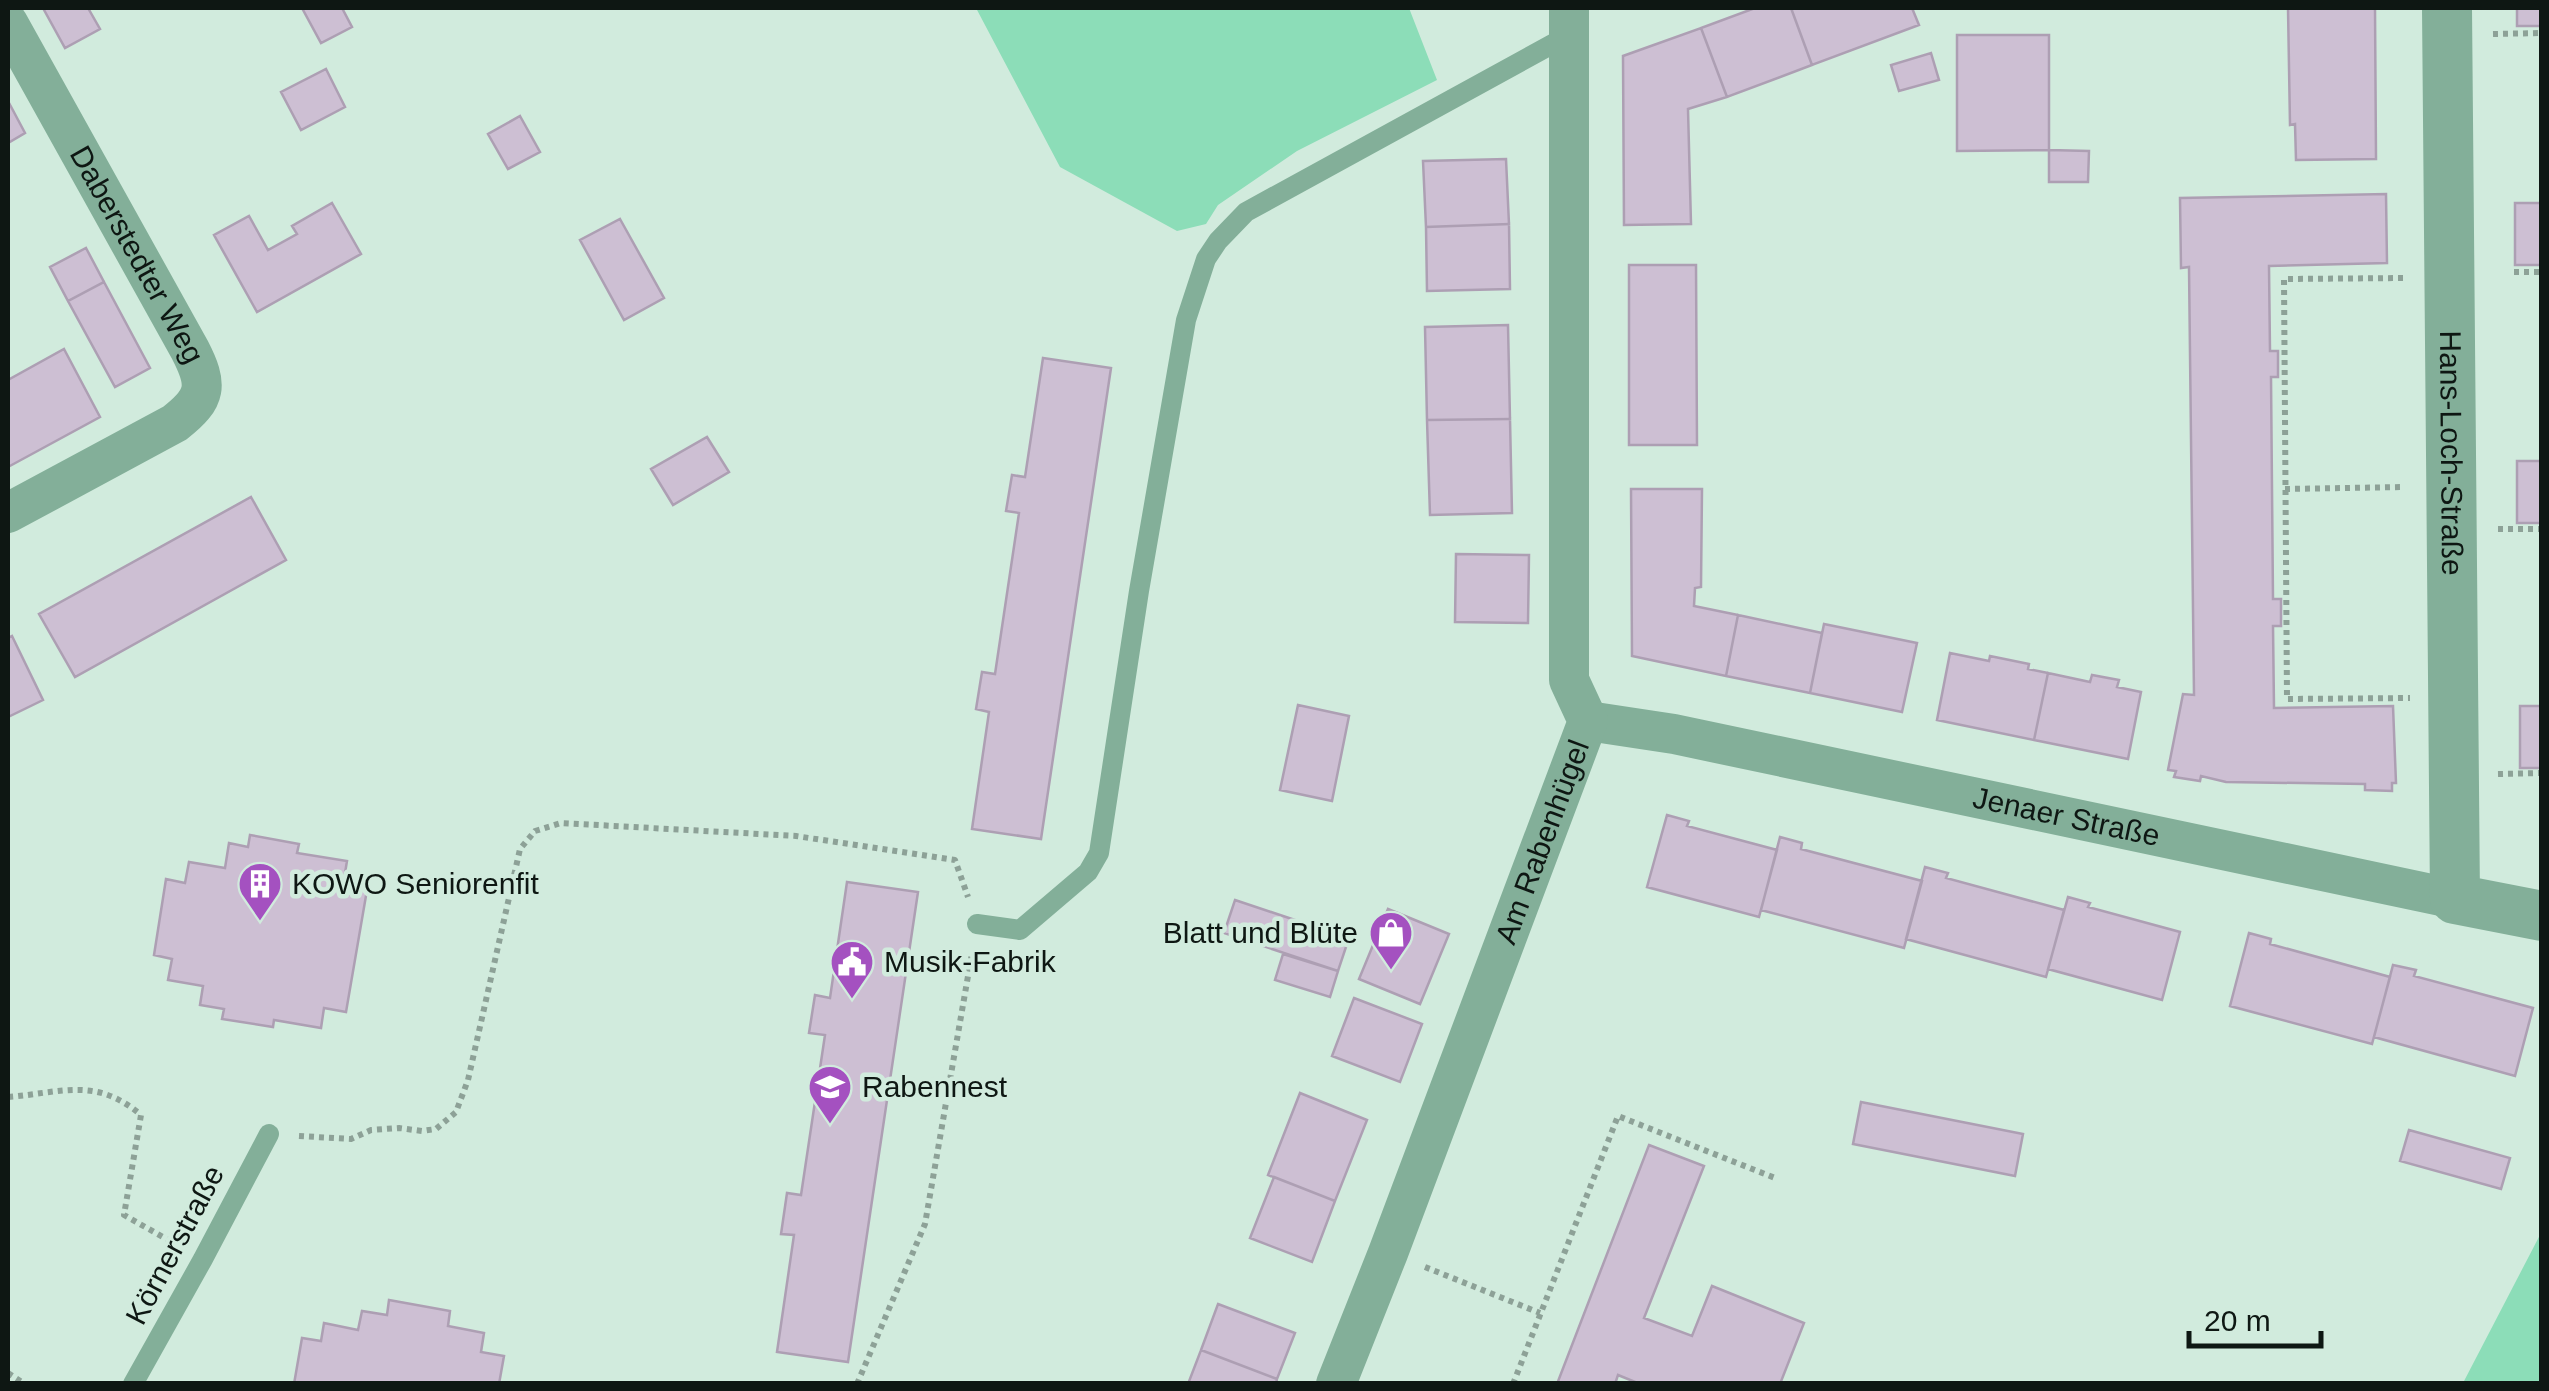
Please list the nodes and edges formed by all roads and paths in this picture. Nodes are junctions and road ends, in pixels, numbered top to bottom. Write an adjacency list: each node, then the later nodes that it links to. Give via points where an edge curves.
1 (1569, 21): 14 (street, Am Rabenhügel, via 1569,680); 19 (lane, Am Rabenhügel, via 1246,212 1206,259 1186,320 1099,853 1088,872 1020,930)
2 (2464, 21): 4 (path); 17 (street, Hans-Loch-Straße)
3 (8, 23): 10 (street, Daberstedter Weg, via 190,350 202,392 175,423)
4 (2542, 33)
5 (2514, 272): 6 (path)
6 (2542, 272)
7 (2390, 278): 9 (path, via 2284,278)
8 (2386, 487): 9 (path)
9 (2285, 490): 13 (path, via 2287,698)
10 (8, 512)
11 (2483, 529): 12 (path)
12 (2542, 529)
13 (2402, 698)
14 (1588, 721): 17 (street, Jenaer Straße); 30 (street, Am Rabenhügel)
15 (2542, 773): 16 (path)
16 (2485, 774)
17 (2456, 898): 18 (street, Jenaer Straße)
18 (2542, 916)
19 (977, 924): 21 (path, via 955,860 796,836 561,823 535,831 520,849 456,1112 436,1130 372,1130 350,1139); 29 (path, via 925,1224)
20 (8, 1097): 23 (path, via 71,1088 102,1092 141,1115 124,1215)
21 (269, 1134): 23 (lane, Körnerstraße)
22 (1775, 1178): 25 (path, via 1618,1116)
23 (203, 1260): 28 (lane, Körnerstraße)
24 (1418, 1265): 25 (path)
25 (1540, 1313): 31 (path)
26 (8, 1373): 27 (path)
27 (25, 1384)
28 (134, 1384)
29 (857, 1384)
30 (1336, 1384)
31 (1513, 1384)

